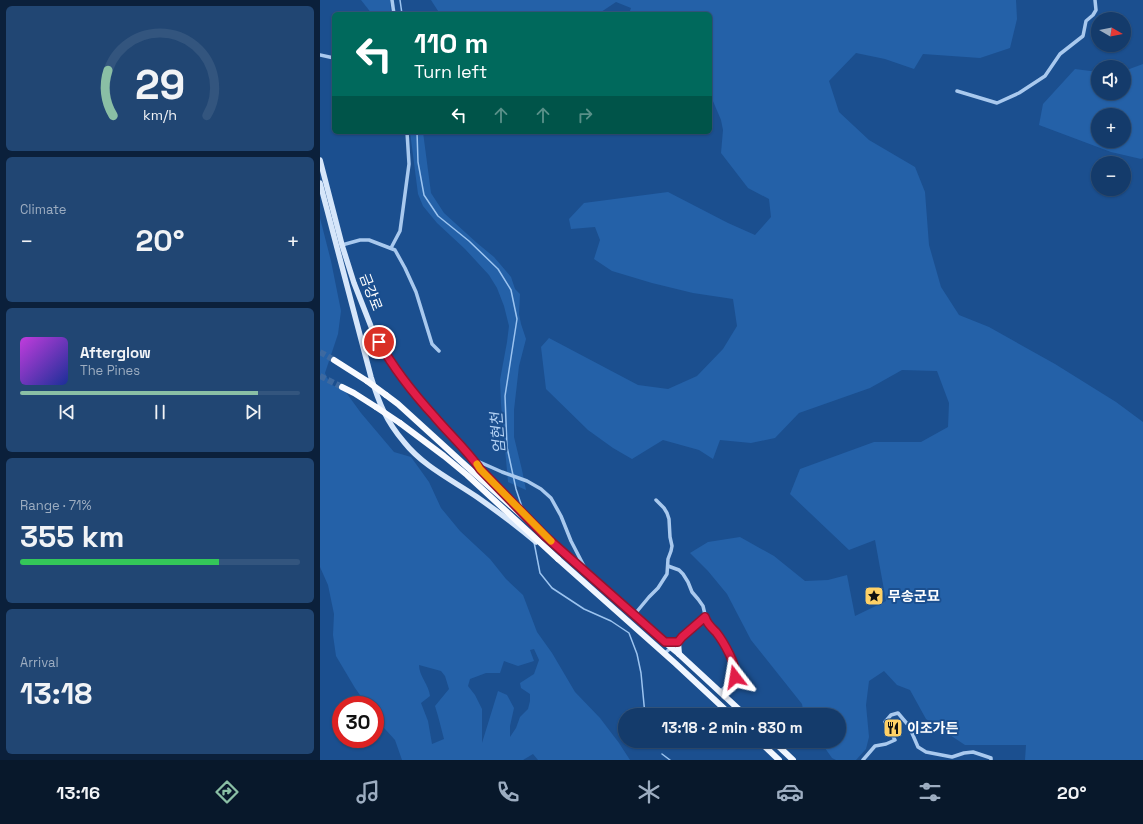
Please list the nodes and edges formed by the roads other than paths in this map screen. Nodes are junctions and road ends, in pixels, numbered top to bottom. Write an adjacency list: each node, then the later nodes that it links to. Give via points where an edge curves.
1 (392, 0): 3 (street)
2 (1095, 0): 6 (street, via 1096,10 1086,21 1083,36 1060,54 1045,76 1037,82 997,103)
3 (394, 12)
4 (320, 55): 5 (street)
5 (332, 58)
6 (957, 91)
7 (407, 134): 11 (street, via 409,164 400,231)
8 (320, 160): 10 (main road, 금강로)
9 (320, 183): 18 (main road, 금강로, via 371,377 385,415 409,448 432,467)
10 (342, 245): 11 (street, via 369,240); 15 (main road, 금강로, via 372,329 389,360 419,400)
11 (391, 248): 12 (street, via 395,250 416,292 432,344)
12 (440, 351)
13 (334, 360): 16 (highway, bridge, via 398,404)
14 (342, 387): 18 (highway, bridge, via 400,423 444,456)
15 (472, 458): 16 (main road, 금강로); 22 (street, via 527,481 551,498)
16 (506, 499): 19 (highway)
17 (656, 500): 21 (street, via 668,513 672,546)
18 (513, 520): 20 (highway)
19 (545, 536): 22 (main road)
20 (554, 556): 28 (main road)
21 (668, 566): 23 (street, via 667,574 658,588); 24 (street, via 684,574 692,592 703,606)
22 (588, 575): 23 (main road)
23 (634, 615): 25 (main road)
24 (705, 617): 26 (street); 30 (street, via 720,638 736,673)
25 (665, 642): 26 (main road); 27 (main road)
26 (678, 642): 27 (street); 29 (main road)
27 (671, 647): 28 (street); 29 (main road)
28 (664, 654): 31 (main road)
29 (679, 654): 30 (main road)
30 (720, 692): 32 (main road)
31 (723, 708)
32 (737, 708)
33 (766, 748): 35 (main road)
34 (780, 748): 36 (main road)
35 (779, 760)
36 (793, 760)
37 (863, 760): 38 (street, via 875,746 895,740 885,722 890,715 898,713 909,726 918,747 926,752 952,757 973,752)
38 (991, 760)

